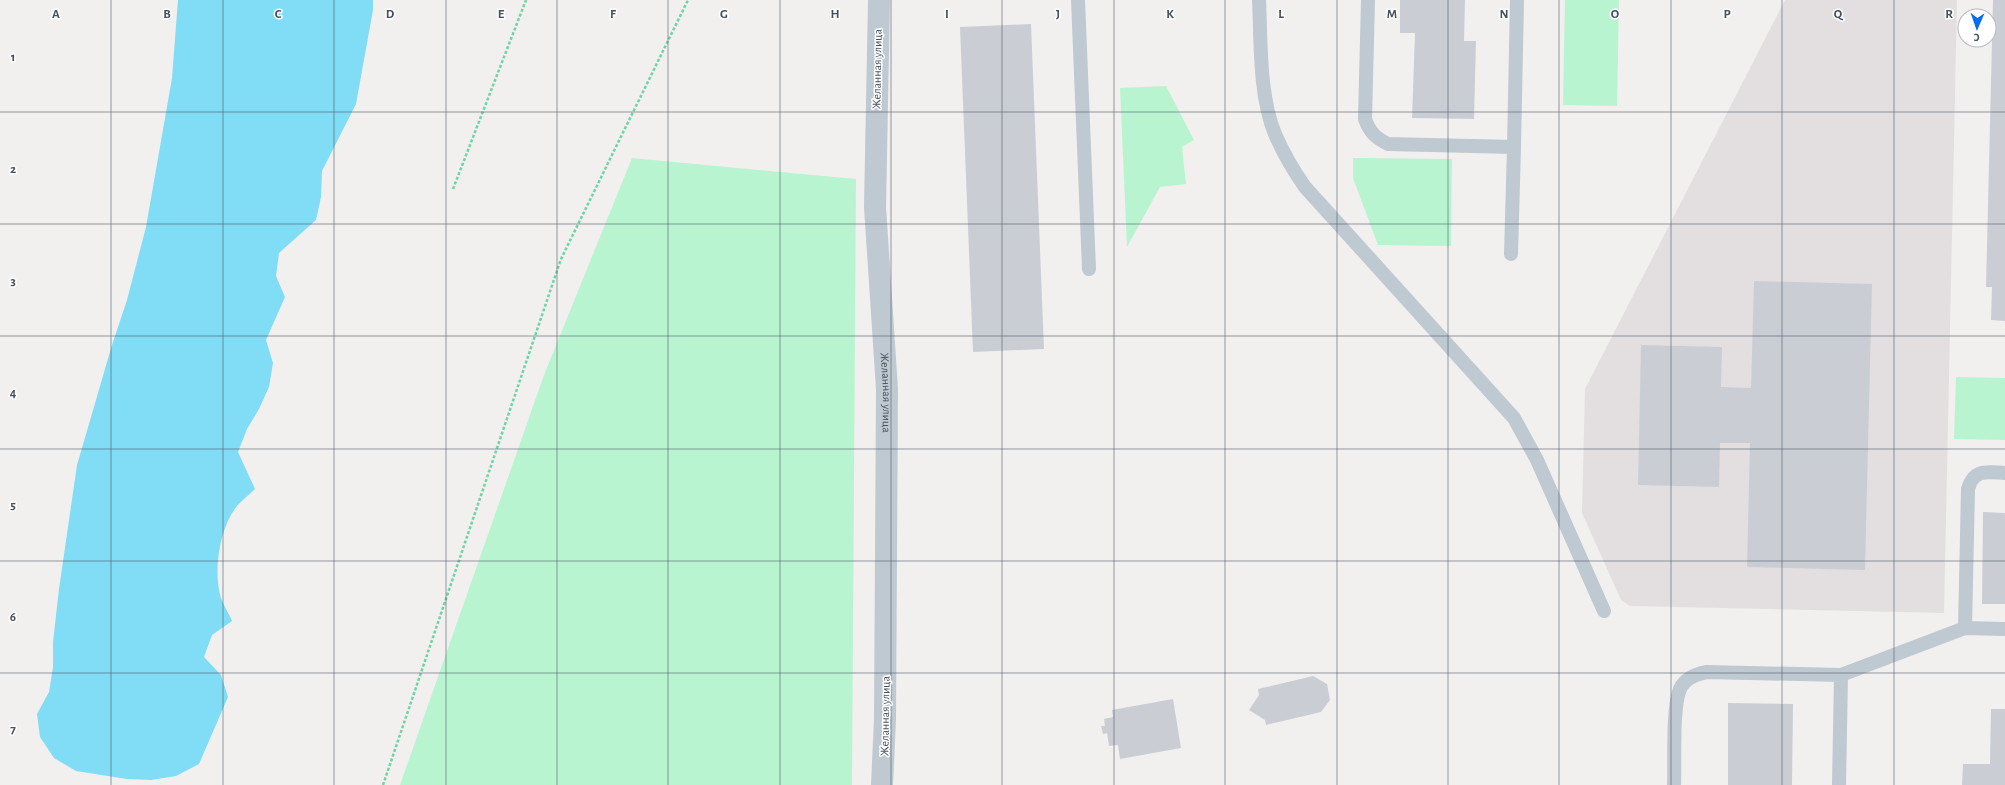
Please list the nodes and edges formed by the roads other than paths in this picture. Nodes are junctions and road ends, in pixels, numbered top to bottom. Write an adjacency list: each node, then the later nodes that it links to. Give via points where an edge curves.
1 (879, 0): 14 (street, Желанная улица, via 875,207 887,389 885,719)
2 (1078, 0): 8 (lane)
3 (1259, 0): 10 (lane, via 1269,115 1274,133 1287,160 1305,187 1514,418 1537,460)
4 (1368, 0): 6 (lane, via 1365,120 1376,138 1388,144)
5 (1517, 0): 6 (lane)
6 (1514, 147): 7 (lane)
7 (1511, 254)
8 (1089, 269)
9 (2005, 473): 11 (lane, via 1983,472 1970,480)
10 (1604, 611)
11 (1965, 628): 12 (lane); 13 (lane)
12 (2005, 629)
13 (1841, 675): 15 (lane, via 1707,672 1695,674 1680,688 1676,702); 16 (lane)
14 (882, 785)
15 (1674, 785)
16 (1839, 785)

